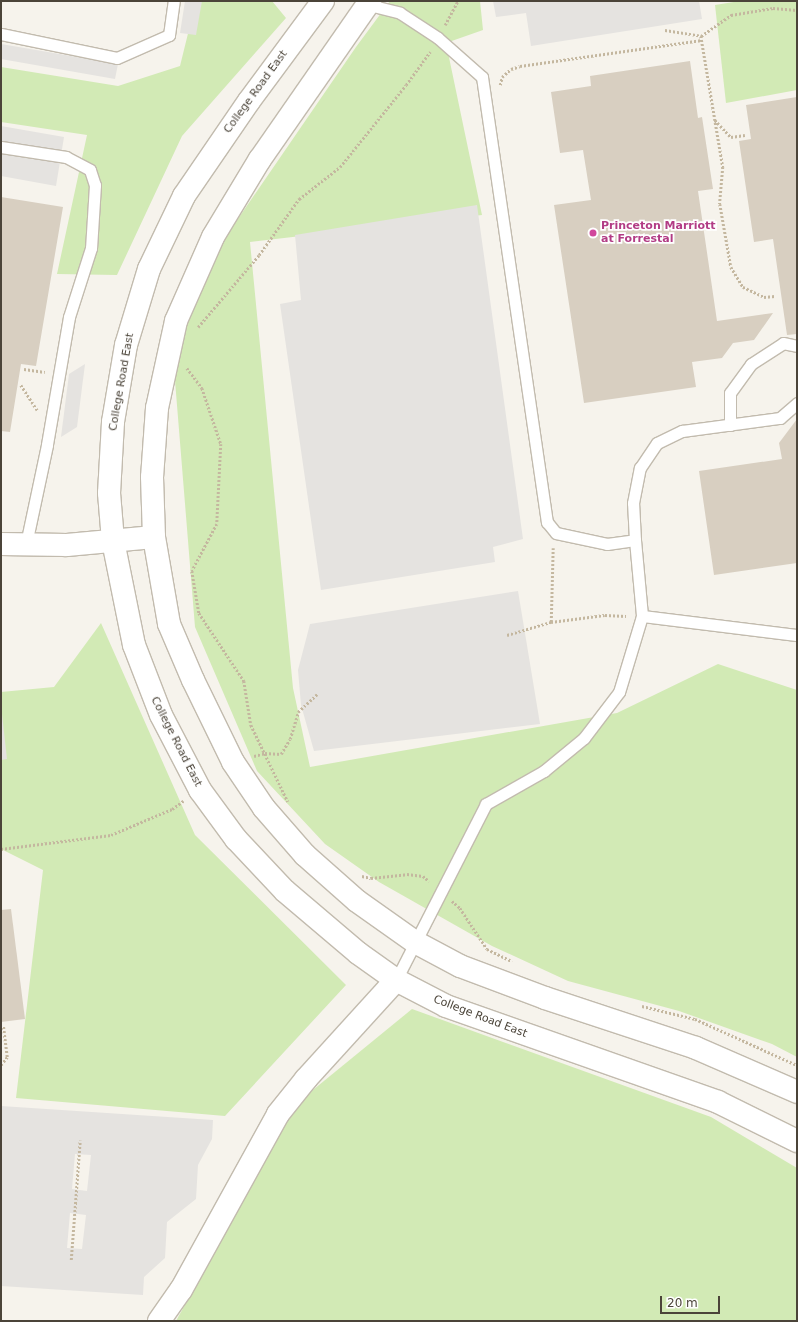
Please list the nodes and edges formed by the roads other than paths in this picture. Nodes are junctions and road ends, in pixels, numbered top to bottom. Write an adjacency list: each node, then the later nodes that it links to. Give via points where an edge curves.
1 (174, 1): 4 (lane, via 169,35 117,58)
2 (323, 1): 11 (street, College Road East, via 249,101 184,196 149,269 126,345 113,422 109,493)
3 (365, 2): 9 (street, via 260,159 213,237 176,321 158,408 152,477); 10 (lane, via 400,13 438,38 482,77 547,522 556,533 607,544)
4 (1, 34)
5 (1, 147): 13 (lane, via 66,157 90,170 95,185 91,248 69,317 47,445)
6 (797, 346): 8 (lane, via 783,342 751,364 730,393)
7 (797, 403): 8 (lane, via 780,418)
8 (730, 425): 10 (lane, via 682,431 657,443 640,468 633,503)
9 (154, 537): 11 (street); 16 (street, via 169,624 233,762 264,808 305,855 357,902)
10 (635, 540): 14 (lane)
11 (113, 541): 13 (street, via 67,545); 17 (street, College Road East, via 134,645 161,715 200,790 236,839 285,891 358,953)
12 (1, 544): 13 (street)
13 (26, 544)
14 (642, 616): 15 (lane); 16 (lane, via 619,692 584,738 544,771 486,804)
15 (797, 635)
16 (415, 942): 17 (lane); 18 (street, via 460,966 545,998 696,1048)
17 (396, 980): 19 (street, College Road East, via 446,1006 718,1102); 20 (street, via 306,1079 278,1114 181,1290)
18 (797, 1092)
19 (797, 1141)
20 (159, 1321)

